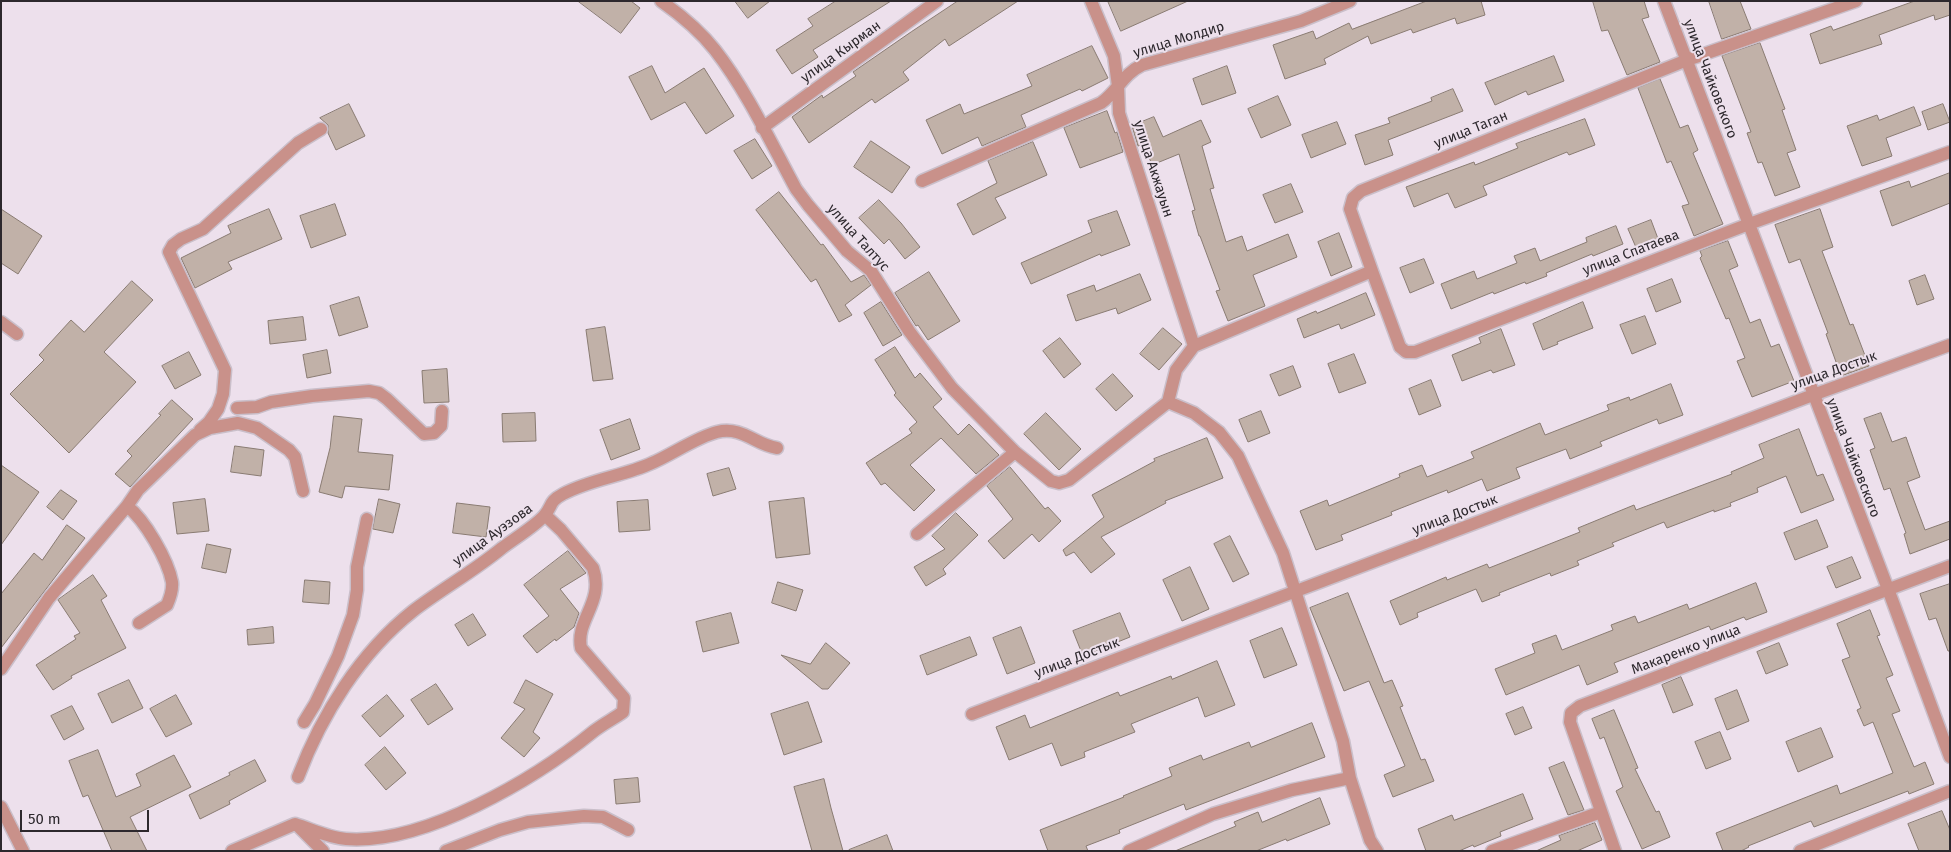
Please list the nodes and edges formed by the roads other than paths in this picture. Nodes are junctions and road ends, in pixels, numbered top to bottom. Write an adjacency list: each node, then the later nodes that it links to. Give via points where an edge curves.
1 (661, 1): 9 (street, улица Талтус, via 683,17 714,49)
2 (937, 1): 9 (street, улица Кырман)
3 (1091, 1): 8 (street, улица Акжауын, via 1114,56)
4 (1350, 1): 8 (street, улица Молдир, via 1301,21 1142,65 1131,70)
5 (1664, 1): 7 (street, улица Чайковского)
6 (1856, 1): 7 (street, улица Таган)
7 (1687, 60): 13 (street, улица Чайковского); 14 (street, улица Таган, via 1361,191 1353,198 1350,209)
8 (1118, 86): 12 (street, улица Молдир, via 1101,103); 18 (street, улица Акжауын, via 1120,113)
9 (762, 128): 25 (street, улица Талтус, via 808,205 847,251 871,271 909,331 952,388)
10 (321, 129): 23 (street, via 298,143 203,229 181,239 169,252 225,370 218,409)
11 (1950, 152): 13 (street, улица Спатаева)
12 (922, 181)
13 (1749, 224): 14 (street, улица Спатаева, via 1415,352 1406,352 1400,347); 19 (street, улица Чайковского)
14 (1372, 271): 18 (street)
15 (1, 322): 16 (street)
16 (17, 334)
17 (1950, 345): 19 (street, улица Достык)
18 (1194, 346): 20 (street, via 1176,370)
19 (1813, 395): 32 (street, улица Чайковского); 33 (street, улица Достык)
20 (1168, 402): 25 (street, улица Талтус, via 1069,480 1051,481); 33 (street, via 1194,413 1218,432 1238,456 1283,553)
21 (237, 408): 22 (street, via 369,391 387,399 424,434 434,433 441,426)
22 (442, 411)
23 (195, 435): 26 (street, via 238,422 257,428 290,450); 27 (street, via 138,490)
24 (777, 448): 28 (street, улица Ауэзова, via 738,431 717,432 652,464 565,493 552,500)
25 (1015, 452): 30 (street)
26 (303, 491)
27 (127, 506): 34 (street, via 138,514 147,529 172,584 167,605); 35 (street, via 60,584)
28 (545, 515): 39 (street, улица Ауэзова, via 390,632 362,663 336,700); 44 (street, via 593,568 595,594 581,628 581,648 624,698 622,712 560,758 522,781 414,832 344,839)
29 (367, 519): 37 (street, via 357,567 353,615 338,656)
30 (917, 534)
31 (1950, 566): 32 (street, Макаренко улица)
32 (1888, 589): 38 (street, улица Чайковского); 43 (street, Макаренко улица, via 1580,706 1571,713 1570,722)
33 (1295, 591): 36 (street, улица Достык); 40 (street, via 1343,741)
34 (139, 623)
35 (1, 669)
36 (972, 714)
37 (304, 722)
38 (1950, 757)
39 (298, 777)
40 (1350, 778): 50 (street, via 1292,790 1213,814); 51 (street, via 1370,840)
41 (1950, 791): 54 (street)
42 (1, 807): 46 (street)
43 (1601, 812): 52 (street); 53 (street, Макаренко улица)
44 (295, 824): 47 (street); 48 (street)
45 (628, 830): 49 (street, via 603,817 528,822)
46 (23, 851)
47 (232, 851)
48 (323, 851)
49 (446, 851)
50 (1129, 851)
51 (1377, 851)
52 (1492, 851)
53 (1615, 851)
54 (1800, 851)

